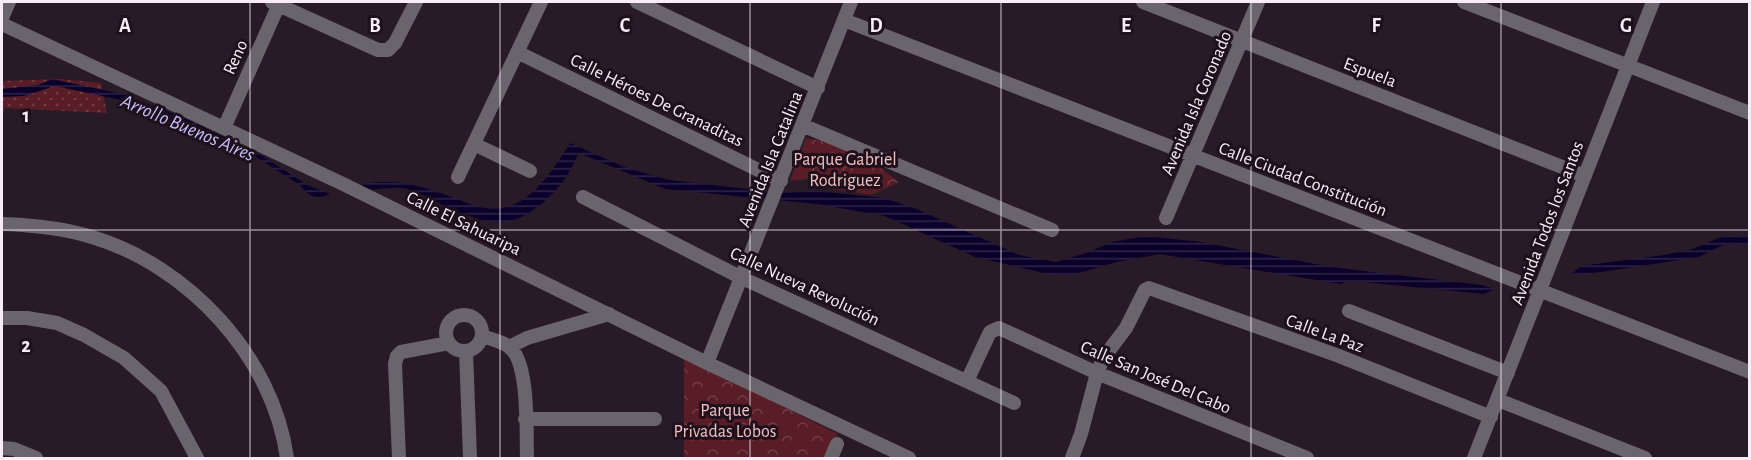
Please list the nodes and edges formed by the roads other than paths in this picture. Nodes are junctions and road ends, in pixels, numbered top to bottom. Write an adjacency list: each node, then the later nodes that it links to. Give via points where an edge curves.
1 (9, 2): 11 (street)
2 (416, 2): 10 (street, via 388,50 378,50)
3 (541, 2): 15 (street)
4 (637, 2): 17 (street)
5 (851, 2): 12 (street, Avenida Isla Catalina)
6 (1143, 2): 14 (street, Espuela)
7 (1258, 2): 14 (street, Avenida Isla Coronado)
8 (1464, 2): 16 (street)
9 (1653, 2): 16 (street, Avenida Todos los Santos)
10 (277, 3): 20 (street, Reno)
11 (2, 18)
12 (844, 20): 17 (street, Avenida Isla Catalina); 22 (street, Calle Ciudad Constitución)
13 (2, 24): 20 (street, Calle El Sahuaripa)
14 (1242, 41): 22 (street, Avenida Isla Coronado); 24 (street, Espuela)
15 (517, 52): 21 (street); 26 (street, Calle Héroes De Granaditas)
16 (1628, 67): 18 (street); 24 (street, Avenida Todos los Santos)
17 (818, 88): 19 (street, Avenida Isla Catalina)
18 (1749, 113)
19 (802, 124): 26 (street, Avenida Isla Catalina); 30 (street)
20 (224, 128): 34 (street, Calle El Sahuaripa)
21 (474, 144): 23 (street); 25 (street)
22 (1193, 156): 28 (street, Avenida Isla Coronado); 32 (street, Calle Ciudad Constitución)
23 (530, 171)
24 (1585, 176): 32 (street, Avenida Todos los Santos)
25 (458, 177)
26 (780, 184): 31 (street, Avenida Isla Catalina)
27 (582, 197): 31 (street, Calle Nueva Revolución)
28 (1166, 218)
29 (2, 224): 53 (street, via 92,237 136,255 179,280 213,312 247,353 284,436)
30 (1052, 230)
31 (742, 278): 40 (street, Avenida Isla Catalina); 44 (street, Calle Nueva Revolución)
32 (1540, 291): 41 (street, Calle Ciudad Constitución); 43 (street, Avenida Todos los Santos)
33 (1349, 311): 43 (street)
34 (609, 314): 38 (street); 40 (street, Calle El Sahuaripa)
35 (2, 318): 52 (street, via 57,323 124,358 161,391)
36 (482, 336): 37 (street, via 476,320 459,316 447,327); 38 (street); 39 (street, via 477,346)
37 (449, 343): 39 (street); 54 (street, via 397,356)
38 (509, 347): 48 (street, via 520,362)
39 (466, 351): 55 (street)
40 (707, 363): 57 (street, Calle El Sahuaripa)
41 (1749, 372)
42 (1096, 373): 44 (street, Calle San José Del Cabo, via 999,328 990,332); 47 (street, Calle La Paz, via 1145,290 1152,288 1340,356); 58 (street); 59 (street, Calle San José Del Cabo)
43 (1508, 373): 45 (street, Avenida Todos los Santos)
44 (967, 381): 46 (street, Calle Nueva Revolución)
45 (1498, 400): 47 (street, Avenida Todos los Santos); 61 (street)
46 (1014, 403)
47 (1491, 417): 60 (street, Avenida Todos los Santos)
48 (525, 419): 49 (street); 56 (street)
49 (655, 419)
50 (2, 448): 51 (street)
51 (36, 459)
52 (197, 459)
53 (286, 459)
54 (399, 459)
55 (470, 459)
56 (527, 459)
57 (909, 459)
58 (1072, 459)
59 (1307, 459)
60 (1474, 459)
61 (1645, 459)

